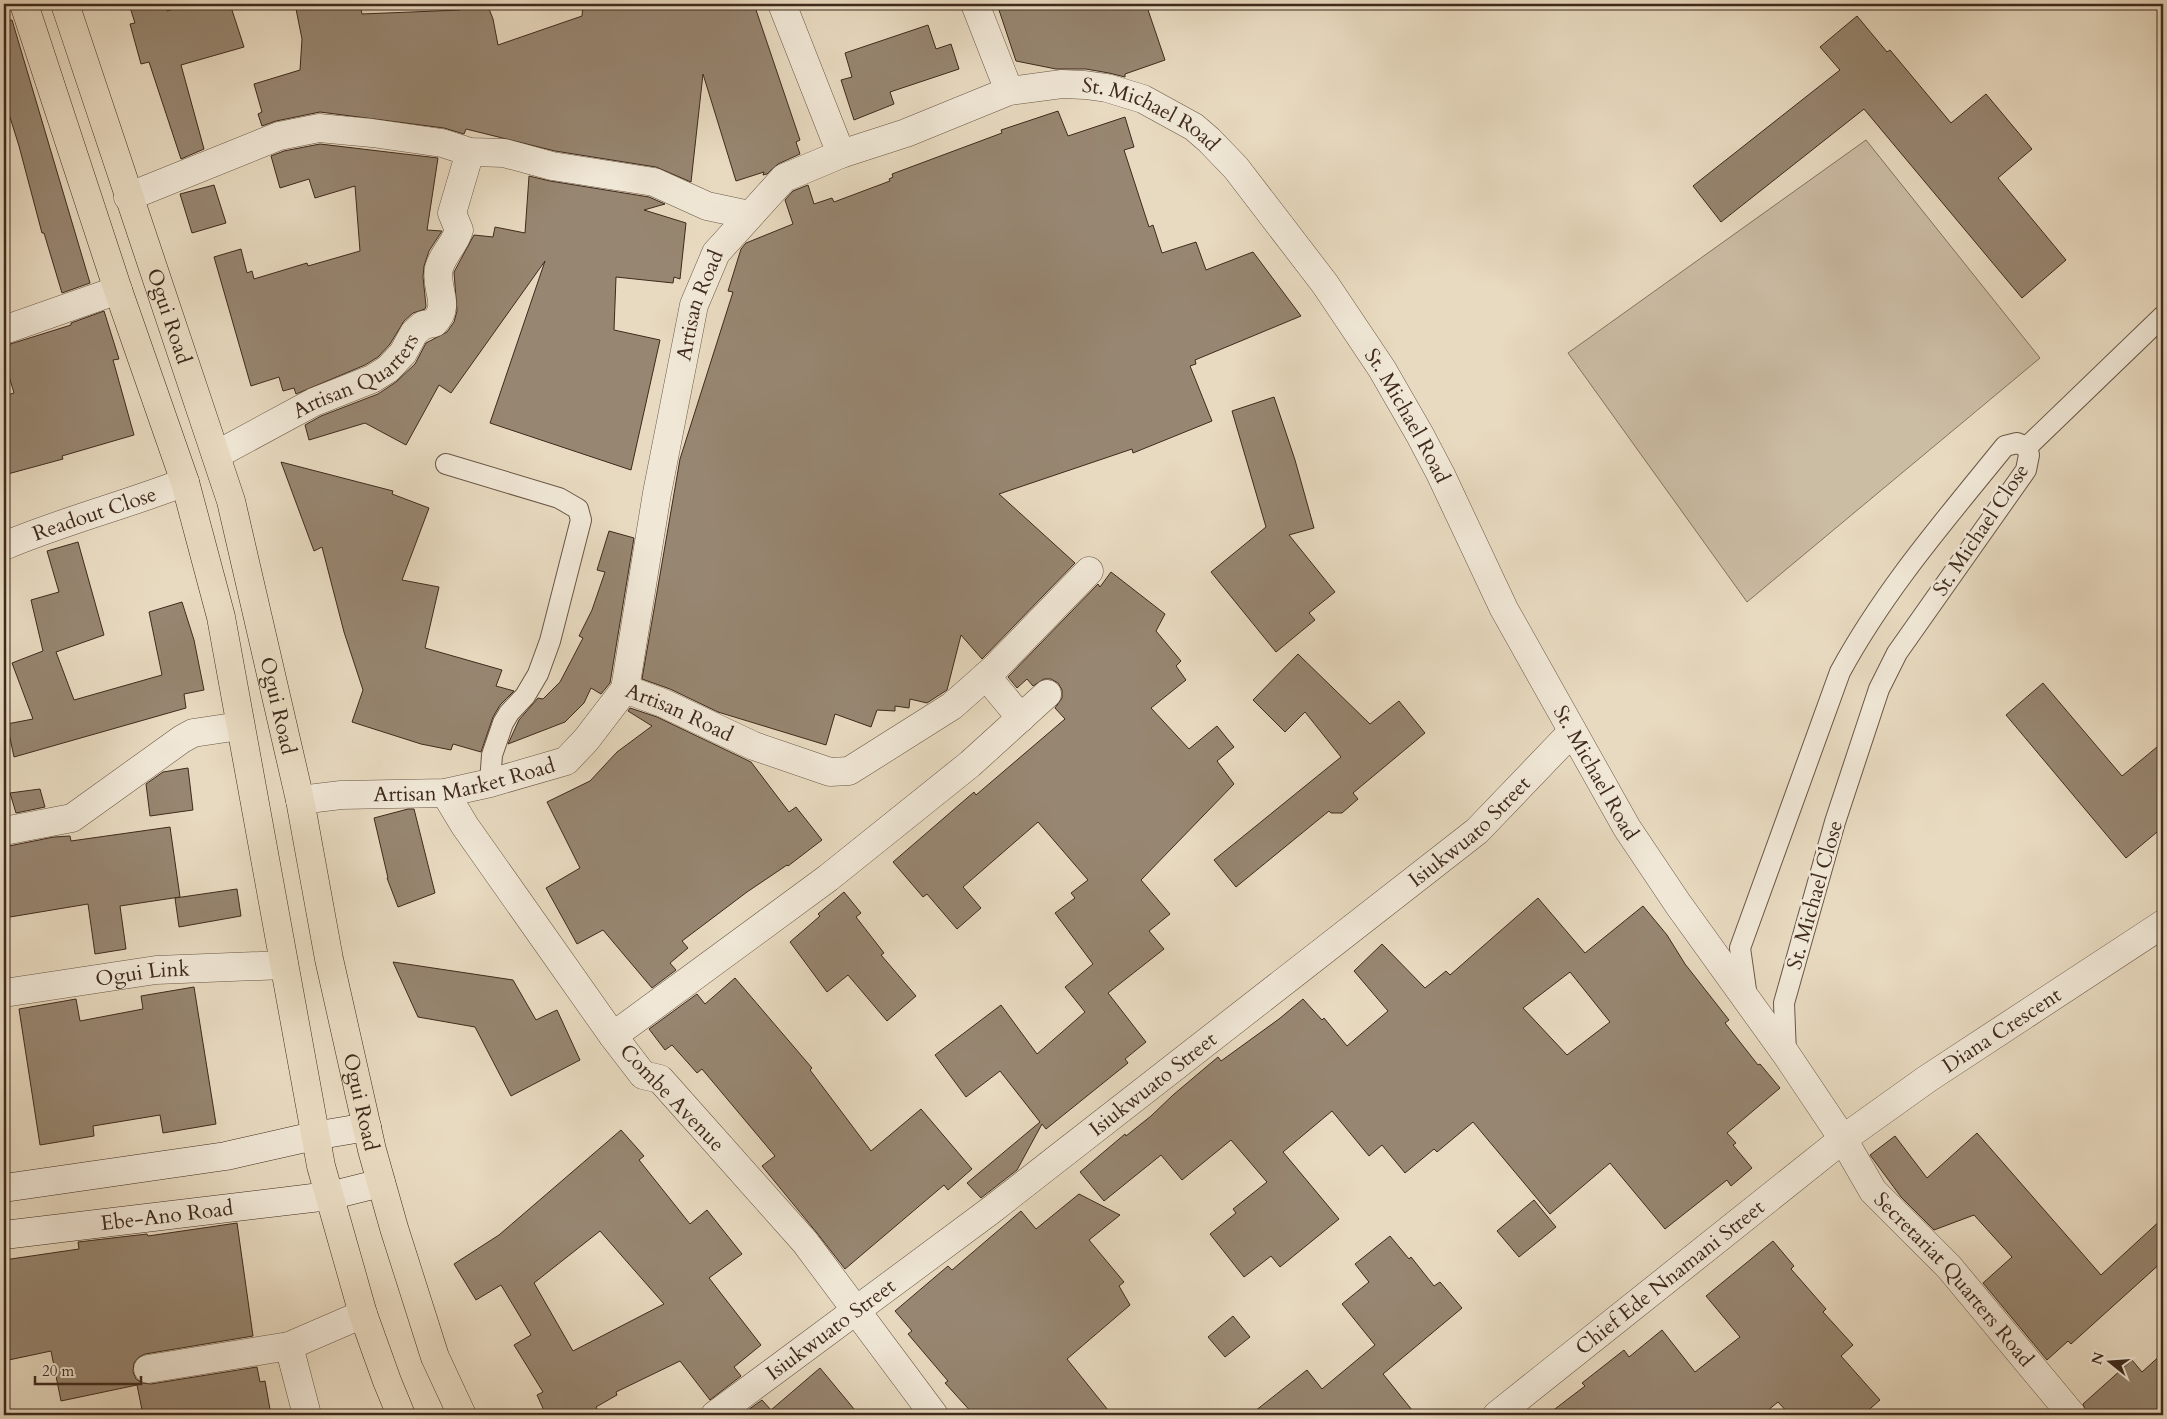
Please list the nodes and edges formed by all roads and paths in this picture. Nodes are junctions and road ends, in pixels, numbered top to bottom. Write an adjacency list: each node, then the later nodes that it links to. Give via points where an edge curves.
1 (24, 4): 10 (main road, Ogui Road)
2 (64, 4): 8 (main road, Ogui Road)
3 (782, 4): 7 (street)
4 (975, 4): 5 (street)
5 (1009, 91): 7 (street, St. Michael Road, via 906,133); 24 (street, St. Michael Road, via 1062,84 1085,85 1143,99 1194,127 1236,168 1325,284 1382,369 1441,475 1504,609)
6 (470, 152): 8 (street, via 442,143 319,128 280,136); 9 (street, via 504,153 552,166 654,182 707,206); 14 (street, Artisan Quarters, via 452,213 459,230 438,270 442,315 434,324 423,325 414,333 403,353 372,378 314,402)
7 (841, 154): 9 (street, St. Michael Road, via 784,178)
8 (128, 197): 14 (main road, Ogui Road)
9 (749, 215): 20 (street, Artisan Road, via 716,253 694,304 657,492)
10 (118, 290): 12 (street); 16 (main road, Ogui Road)
11 (2163, 316): 13 (lane)
12 (4, 330)
13 (2028, 447): 32 (lane, St. Michael Close, via 2017,443 2005,446 1911,561 1863,630 1840,672 1740,948); 34 (lane, St. Michael Close, via 2026,470 1897,653 1879,689 1835,822 1784,1003)
14 (216, 455): 27 (main road, Ogui Road, via 231,501)
15 (446, 464): 25 (lane, via 560,498 578,508 582,520 550,641 538,674 525,696 509,713 497,739)
16 (186, 482): 17 (street, Readout Close); 23 (main road, Ogui Road, via 221,617)
17 (4, 546)
18 (1089, 571): 19 (street, Artisan Road)
19 (986, 676): 20 (street, Artisan Road, via 952,706 882,751 849,771 830,772 754,746 663,703); 22 (street)
20 (625, 689): 25 (street, Artisan Market Road, via 566,761)
21 (1047, 694): 22 (street)
22 (1021, 718): 33 (street, via 970,764 828,878)
23 (240, 726): 28 (street, via 193,733 182,739 72,818); 30 (main road, Ogui Road)
24 (1572, 732): 32 (street, St. Michael Road, via 1627,828); 42 (street, Isiukwuato Street, via 1477,831 990,1211)
25 (490, 783): 26 (street, Artisan Market Road)
26 (445, 793): 27 (street, Artisan Market Road, via 342,795); 33 (street, Combe Avenue)
27 (300, 800): 35 (main road, Ogui Road, via 329,959)
28 (4, 831)
29 (2163, 924): 37 (street, Diana Crescent, via 1927,1079)
30 (284, 965): 31 (street, Ogui Link, via 156,970); 36 (main road, Ogui Road)
31 (4, 993)
32 (1747, 1000): 34 (street, St. Michael Road)
33 (613, 1036): 42 (street, Combe Avenue, via 643,1075 660,1079 804,1242)
34 (1786, 1054): 37 (street, St. Michael Road)
35 (366, 1127): 36 (street); 38 (main road, Ogui Road)
36 (314, 1136): 39 (street, via 226,1156); 40 (main road, Ogui Road)
37 (1843, 1139): 51 (street, Chief Ede Nnamani Street); 52 (street, Secretariat Quarters Road, via 1874,1191 1949,1267)
38 (381, 1183): 40 (street, Ebe-Ano Road); 48 (main road, Ogui Road, via 435,1356)
39 (4, 1188)
40 (329, 1196): 41 (street, Ebe-Ano Road); 43 (main road, Ogui Road)
41 (4, 1235)
42 (857, 1309): 49 (street, Isiukwuato Street); 50 (street, Combe Avenue)
43 (363, 1314): 44 (street); 47 (main road, Ogui Road)
44 (289, 1346): 45 (street); 46 (street)
45 (148, 1369)
46 (308, 1415)
47 (401, 1415)
48 (462, 1415)
49 (715, 1415)
50 (934, 1415)
51 (1497, 1415)
52 (2072, 1415)

